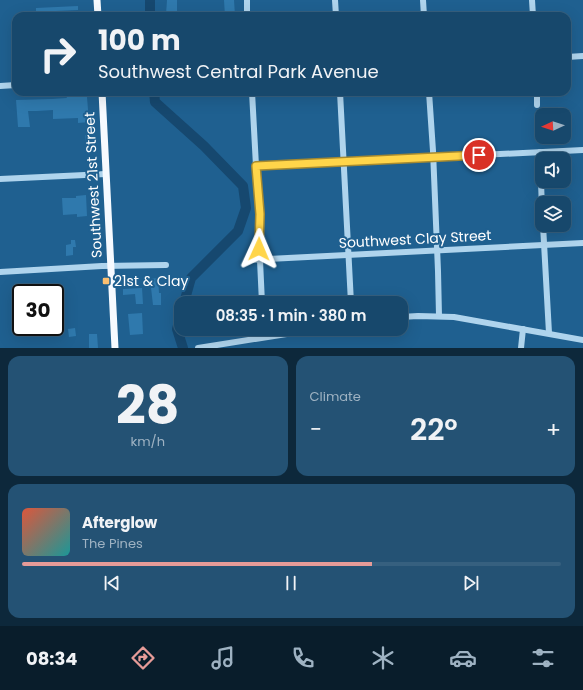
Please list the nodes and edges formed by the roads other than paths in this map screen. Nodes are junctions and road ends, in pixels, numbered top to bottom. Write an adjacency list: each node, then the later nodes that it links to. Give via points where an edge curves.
1 (97, 0): 6 (main road)
2 (247, 0): 7 (street)
3 (335, 0): 8 (street)
4 (423, 0): 9 (street)
5 (532, 0): 10 (street)
6 (98, 12)
7 (247, 12)
8 (336, 12)
9 (424, 12)
10 (533, 12)
11 (583, 56): 12 (street)
12 (571, 57)
13 (12, 85): 14 (street)
14 (0, 86)
15 (102, 96): 27 (main road, Southwest 21st Street)
16 (252, 96): 26 (street)
17 (340, 96): 25 (street)
18 (429, 96): 24 (street)
19 (537, 96): 20 (street)
20 (537, 105)
21 (583, 150): 23 (street)
22 (535, 152): 24 (street)
23 (540, 152)
24 (433, 157): 25 (street); 32 (street)
25 (344, 162): 26 (street); 33 (street)
26 (256, 166): 34 (street)
27 (106, 174): 28 (street); 37 (main road, Southwest 21st Street)
28 (0, 179)
29 (543, 232): 31 (street)
30 (583, 243): 31 (street, Southwest Clay Street)
31 (544, 245): 32 (street, Southwest Clay Street); 44 (street)
32 (437, 250): 33 (street, Southwest Clay Street); 41 (street)
33 (349, 255): 34 (street, Southwest Clay Street); 40 (street)
34 (260, 259): 35 (street, Southwest Clay Street); 39 (street)
35 (248, 260)
36 (166, 265): 37 (street)
37 (111, 266): 38 (street); 47 (main road, Southwest 21st Street)
38 (0, 272)
39 (262, 296)
40 (351, 296)
41 (439, 316): 42 (street); 43 (street)
42 (408, 317)
43 (523, 329): 44 (street); 49 (street)
44 (549, 333): 46 (street)
45 (255, 336): 48 (street)
46 (583, 340)
47 (115, 348)
48 (198, 348)
49 (521, 348)

